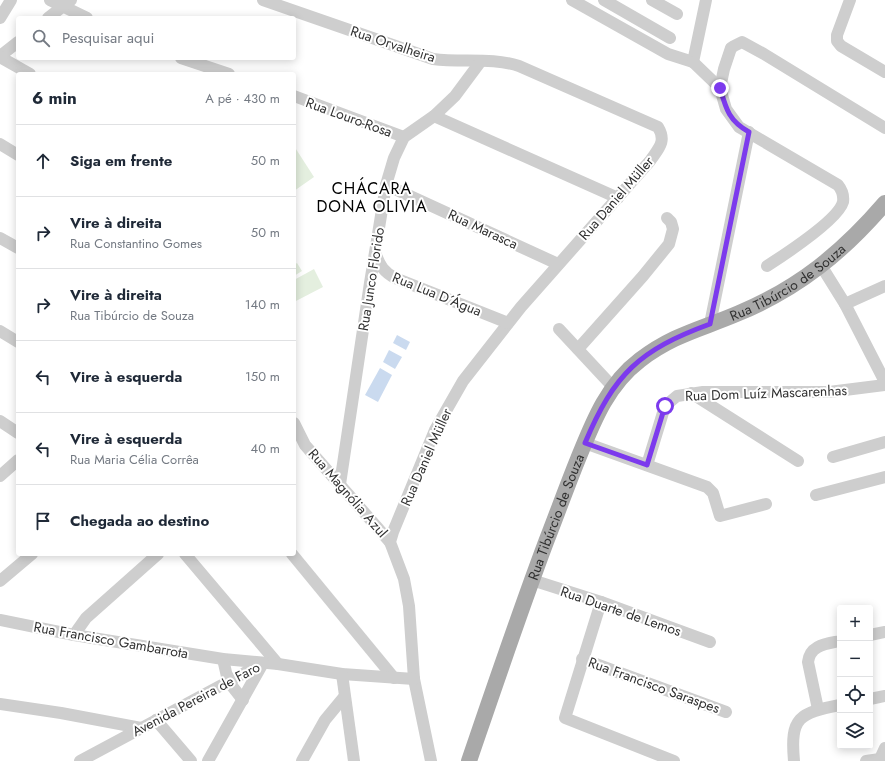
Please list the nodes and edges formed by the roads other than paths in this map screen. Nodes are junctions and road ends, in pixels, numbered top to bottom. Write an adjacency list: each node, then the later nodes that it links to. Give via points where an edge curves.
1 (11, 0): 13 (street)
2 (50, 0): 9 (street)
3 (263, 0): 18 (street, Rua Orvalheira, via 433,58)
4 (572, 0): 19 (street, via 668,54)
5 (604, 0): 14 (street)
6 (652, 0): 10 (street)
7 (706, 0): 19 (street)
8 (850, 0): 22 (street, via 837,41 841,46)
9 (67, 4): 11 (street); 12 (street)
10 (677, 14)
11 (51, 16)
12 (84, 16)
13 (0, 18)
14 (670, 38)
15 (16, 44): 16 (street)
16 (0, 57): 20 (street)
17 (187, 60): 21 (street)
18 (481, 61): 25 (street, Rua Junco Florido, via 459,92); 26 (street, Rua Orvalheira, via 505,61 519,66)
19 (692, 62): 23 (street)
20 (26, 72)
21 (223, 72)
22 (885, 72)
23 (720, 88): 27 (street, via 731,48 742,42); 28 (street, via 726,109 739,127)
24 (296, 97): 29 (street, Rua Louro-Rosa)
25 (434, 116): 29 (street, Rua Junco Florido); 33 (street)
26 (658, 127): 33 (street, Rua Daniel Müller, via 663,137 662,145)
27 (885, 128)
28 (749, 132): 40 (street, via 838,185 844,196 841,207 827,221 803,242); 45 (street)
29 (404, 137): 32 (street, Rua Junco Florido)
30 (0, 144): 31 (street)
31 (16, 154)
32 (386, 185): 38 (street, Rua Junco Florido); 39 (street, Rua Marasca)
33 (618, 198): 39 (street, Rua Daniel Müller)
34 (885, 203): 41 (main road, Rua Tibúrcio de Souza)
35 (667, 218): 49 (street, via 673,228 669,244)
36 (0, 238): 37 (street)
37 (16, 247)
38 (376, 254): 44 (street, Rua Lua D´Água, via 381,267 395,278); 66 (street, Rua Junco Florido)
39 (558, 264): 44 (street, Rua Daniel Müller)
40 (767, 266)
41 (822, 267): 43 (street); 45 (main road, Rua Tibúrcio de Souza, via 784,291 740,313)
42 (885, 286): 43 (street)
43 (845, 304): 50 (street)
44 (508, 323): 69 (street, Rua Daniel Müller, via 463,380 446,407 420,463)
45 (710, 324): 51 (main road, Rua Tibúrcio de Souza, via 678,335 662,344 626,372)
46 (559, 329): 49 (street)
47 (0, 331): 48 (street)
48 (16, 341)
49 (578, 349): 51 (street)
50 (885, 383): 52 (street, Rua Dom Luíz Mascarenhas, via 829,392)
51 (613, 387): 58 (main road, Rua Tibúrcio de Souza, via 598,412)
52 (691, 393): 61 (street); 63 (street, Rua Dom Luíz Mascarenhas, via 677,396 665,406)
53 (0, 421): 55 (street)
54 (296, 427): 59 (street, Rua Magnólia Azul)
55 (16, 432)
56 (296, 435): 59 (street)
57 (885, 442): 60 (street)
58 (585, 443): 63 (street); 74 (main road, Rua Tibúrcio de Souza)
59 (305, 445): 66 (street, Rua Magnólia Azul)
60 (833, 457)
61 (798, 461)
62 (16, 462): 64 (street)
63 (647, 465): 68 (street, via 710,489 720,516)
64 (0, 476)
65 (885, 477): 67 (street)
66 (340, 484): 69 (street, Rua Magnólia Azul)
67 (816, 495)
68 (766, 504)
69 (390, 542): 89 (street, via 404,579 409,606)
70 (30, 556): 75 (street)
71 (156, 556): 80 (street, via 86,618)
72 (187, 556): 86 (street)
73 (294, 556): 88 (street)
74 (532, 580): 76 (street, Rua Duarte de Lemos); 108 (main road, Rua Tibúrcio de Souza)
75 (0, 582)
76 (601, 602): 81 (street, Rua Duarte de Lemos); 84 (street)
77 (0, 620): 80 (street, Rua Francisco Gambarrota)
78 (885, 632): 79 (street)
79 (873, 634)
80 (74, 635): 83 (street, Rua Francisco Gambarrota)
81 (710, 642)
82 (837, 642): 97 (street, via 816,648 809,656)
83 (223, 659): 85 (street, Rua Francisco Gambarrota); 90 (street)
84 (582, 659): 98 (street, Rua Francisco Saraspes); 109 (street, via 564,714 565,719)
85 (263, 663): 86 (street, Avenida Pereira de Faro); 90 (street, Avenida Pereira de Faro); 94 (street)
86 (278, 664): 87 (street, Avenida Pereira de Faro)
87 (342, 674): 88 (street, Avenida Pereira de Faro); 92 (street)
88 (394, 678): 89 (street, Avenida Pereira de Faro)
89 (414, 678): 107 (street)
90 (228, 681): 94 (street); 99 (street, Avenida Pereira de Faro)
91 (885, 696): 93 (street)
92 (344, 697): 105 (street, via 325,720); 106 (street)
93 (873, 698)
94 (242, 700): 104 (street)
95 (0, 704): 100 (street)
96 (837, 706): 97 (street)
97 (818, 709): 110 (street, via 797,722 792,741)
98 (726, 712)
99 (156, 720): 100 (street, Avenida Pereira de Faro); 103 (street)
100 (141, 728): 102 (street, Avenida Pereira de Faro)
101 (881, 756): 111 (street)
102 (83, 760)
103 (191, 761)
104 (208, 761)
105 (302, 761)
106 (354, 761)
107 (431, 761)
108 (469, 761)
109 (674, 761)
110 (794, 761)
111 (866, 761)

